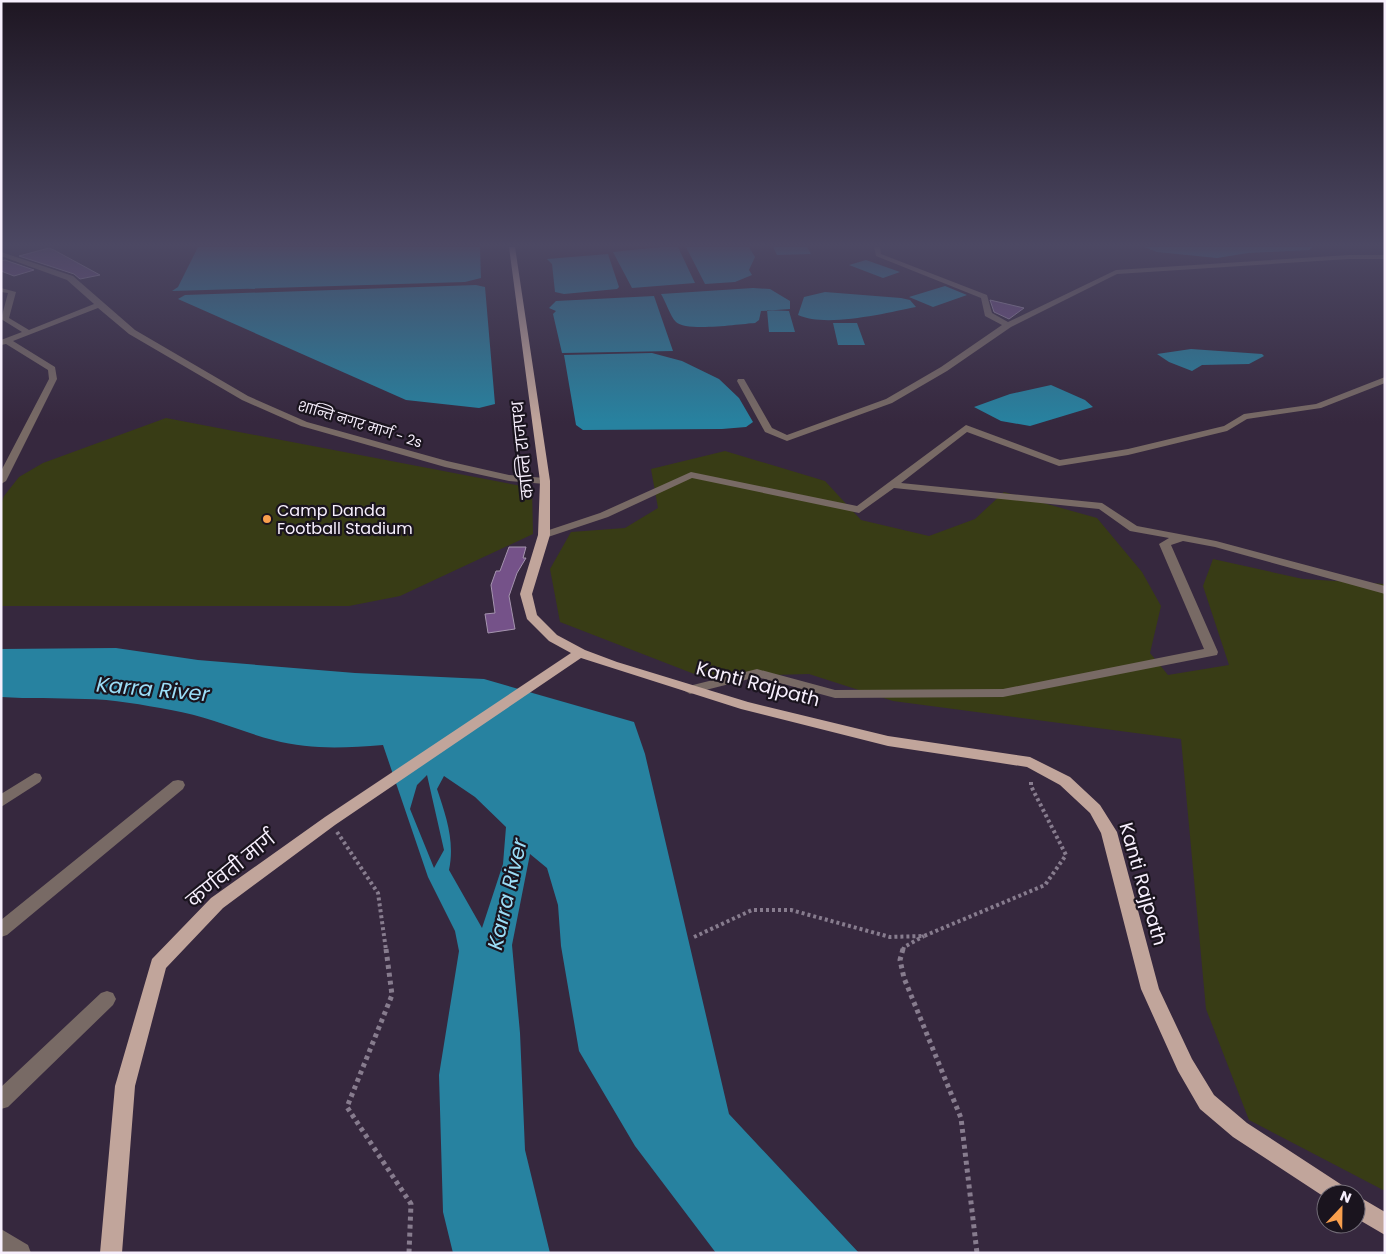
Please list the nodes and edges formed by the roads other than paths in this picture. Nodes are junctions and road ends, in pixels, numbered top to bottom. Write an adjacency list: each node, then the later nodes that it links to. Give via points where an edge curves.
1 (99, 305): 14 (street, शान्ति नगर मार्ग - 2s, via 132,332 245,398 304,424 445,464 509,478)
2 (7, 306): 7 (street)
3 (98, 306): 9 (street)
4 (520, 306): 14 (main road, कान्ति राजपथ)
5 (986, 306): 8 (street, via 988,314)
6 (1048, 306): 8 (street)
7 (3, 319): 9 (street)
8 (1008, 325): 12 (street, via 944,369 889,401 788,438 768,430)
9 (27, 332): 10 (street)
10 (4, 342): 13 (street, via 52,369 53,379)
11 (1385, 380): 15 (street, via 1318,406 1244,416 1227,428 1128,452 1059,464 966,428)
12 (741, 381)
13 (1, 481)
14 (544, 481): 16 (main road, कान्ति राजपथ)
15 (890, 485): 16 (street, via 859,510 691,475 604,515); 17 (street, via 1102,506 1134,529)
16 (544, 535): 19 (main road, कान्ति राजपथ, via 526,594 531,616 553,638)
17 (1182, 537): 18 (street); 20 (street, via 1165,544 1212,652 1004,693 835,694 757,673)
18 (1385, 590)
19 (580, 653): 20 (main road, Kanti Rajpath); 32 (main road, कर्णवती मार्ग, via 330,821 217,903 158,964 125,1086)
20 (690, 690): 27 (main road, Kanti Rajpath, via 888,741 1030,762 1065,781 1094,809 1109,832 1150,989 1185,1065 1207,1102 1240,1130)
21 (35, 778): 23 (street)
22 (178, 785): 24 (street)
23 (1, 802)
24 (1, 930)
25 (107, 1000): 26 (street)
26 (1, 1100)
27 (1323, 1184)
28 (1366, 1212): 29 (main road)
29 (1385, 1224)
30 (1, 1240): 31 (street)
31 (20, 1253)
32 (111, 1253)

